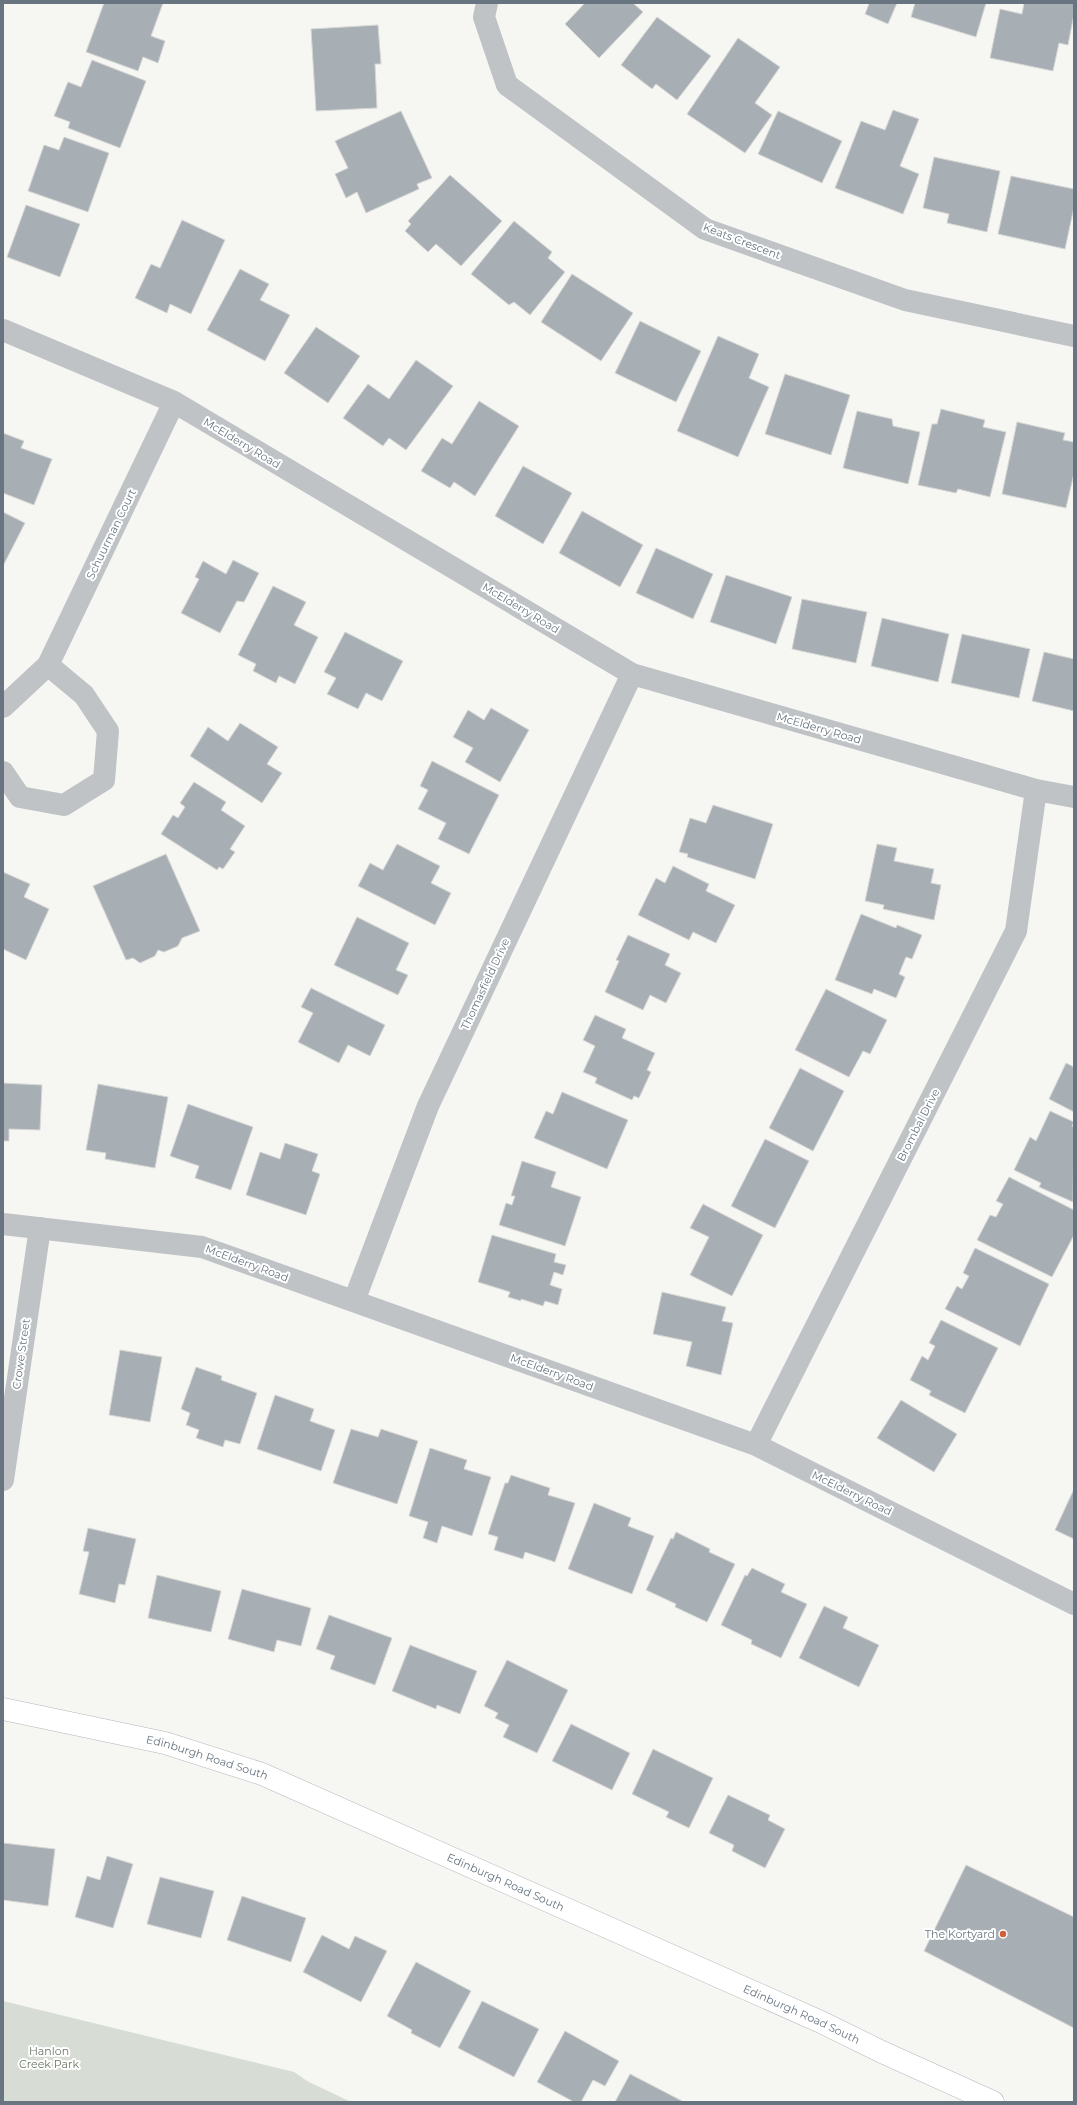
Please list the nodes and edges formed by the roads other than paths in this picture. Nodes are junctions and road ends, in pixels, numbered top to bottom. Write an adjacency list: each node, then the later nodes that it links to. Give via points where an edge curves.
1 (487, 3): 3 (street, Keats Crescent, via 484,17 507,85 705,229 905,300)
2 (3, 330): 4 (street, McElderry Road)
3 (1074, 336)
4 (174, 402): 5 (street, Schuurman Court); 6 (street, McElderry Road)
5 (48, 665): 7 (street, Schuurman Court); 8 (street, via 84,695 108,731 104,780 64,805 20,797)
6 (632, 674): 9 (street, McElderry Road); 13 (street, Thomasfield Drive, via 428,1106)
7 (3, 707)
8 (3, 772)
9 (1036, 790): 10 (street, McElderry Road); 14 (street, Brombal Drive, via 1016,931)
10 (1074, 797)
11 (3, 1224): 12 (street, McElderry Road)
12 (40, 1228): 13 (street, McElderry Road, via 202,1247); 15 (street, Crowe Street)
13 (354, 1301): 14 (street, McElderry Road)
14 (756, 1445): 16 (street, McElderry Road)
15 (3, 1480)
16 (1074, 1604)
17 (3, 1709): 18 (main road, Edinburgh Road South, via 165,1743 262,1774 821,2022)
18 (993, 2102)

